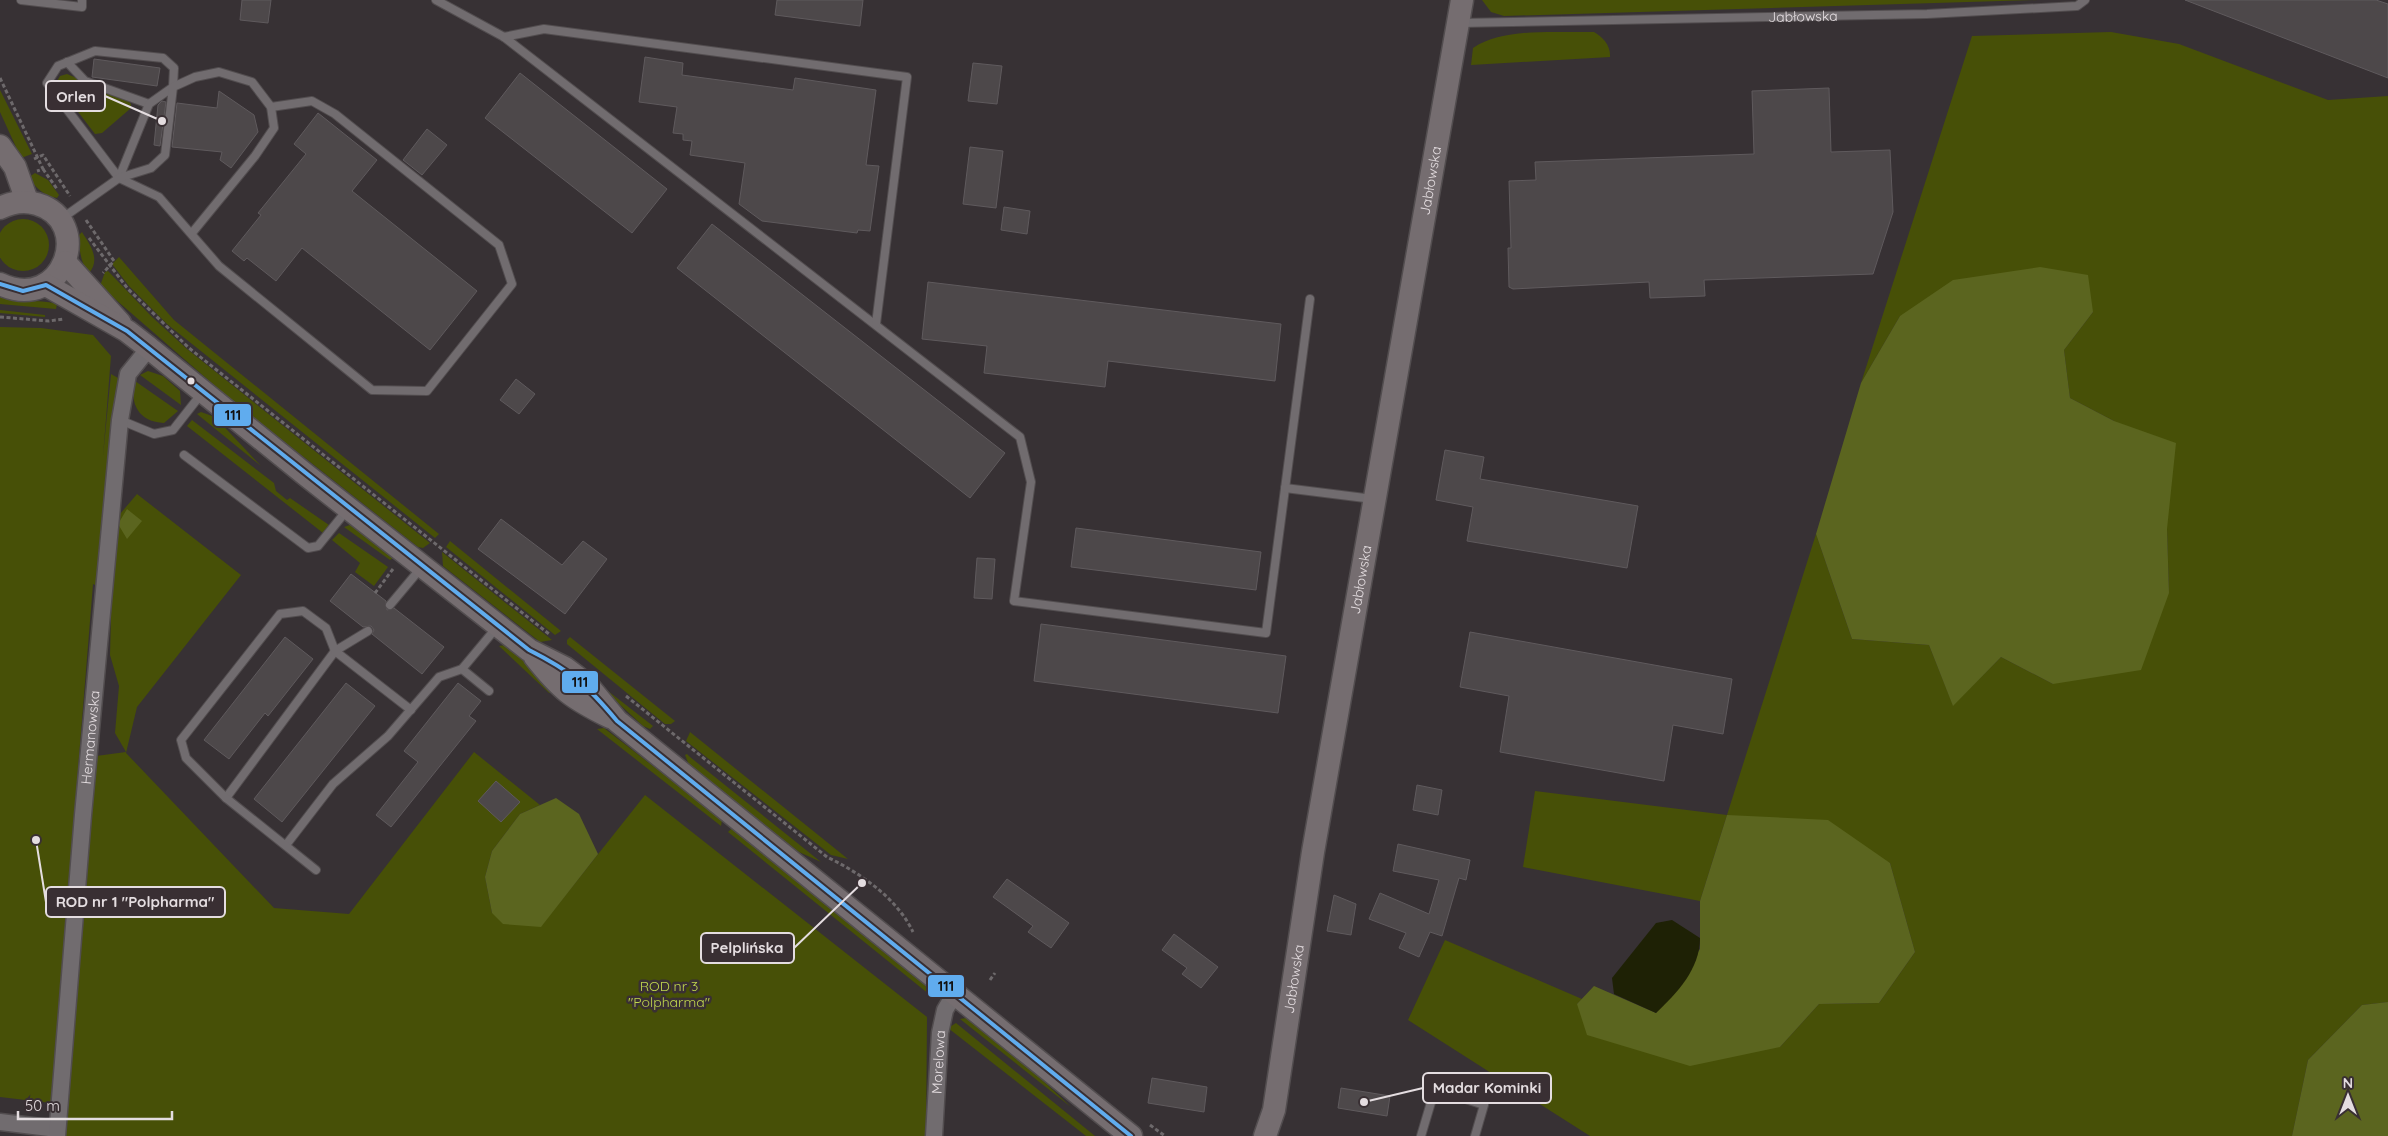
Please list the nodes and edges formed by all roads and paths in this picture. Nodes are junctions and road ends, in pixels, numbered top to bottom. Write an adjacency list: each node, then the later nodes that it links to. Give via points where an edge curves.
1 (21, 0): 2 (lane, via 82,7)
2 (82, 0)
3 (436, 0): 7 (lane)
4 (1462, 0): 6 (main road, Jabłowska)
5 (2085, 0): 6 (lane, Jabłowska, via 2077,6 1927,14)
6 (1458, 23): 32 (main road, Jabłowska)
7 (504, 38): 25 (lane); 25 (lane, via 544,29 908,77)
8 (67, 62): 9 (lane, via 95,51 164,58 174,68); 10 (lane, via 86,81); 14 (lane, via 58,66 47,83)
9 (173, 87): 10 (lane); 11 (lane, via 195,77 220,72 252,82); 14 (lane, via 165,155 150,168)
10 (149, 104): 14 (lane)
11 (271, 107): 18 (lane, via 274,128); 18 (lane, via 312,100 335,114 499,245 512,284 427,391 372,390 219,266)
12 (0, 146): 15 (main road, via 14,167)
13 (44, 169): 17 (path)
14 (119, 178): 17 (lane); 18 (lane, via 159,198)
15 (27, 201): 16 (main road); 17 (main road)
16 (0, 205)
17 (66, 216): 19 (main road); 40 (path, via 128,289 189,348)
18 (192, 233)
19 (66, 262): 21 (main road); 26 (main road)
20 (0, 284): 21 (main road, via 23,291)
21 (46, 285): 23 (main road)
22 (1310, 299): 31 (lane)
23 (79, 306): 24 (path, via 62,320); 26 (main road)
24 (0, 317)
25 (876, 324): 31 (lane, via 1020,437 1030,482 1014,601 1266,633)
26 (127, 332): 27 (main road)
27 (148, 348): 28 (main road); 29 (street, Hermanowska, via 128,374)
28 (203, 392): 29 (lane, via 173,430 154,434); 33 (main road)
29 (120, 420): 52 (street, Hermanowska)
30 (184, 455): 33 (lane, via 308,548 318,546)
31 (1285, 488): 32 (lane)
32 (1374, 499): 55 (main road, Jabłowska, via 1301,928 1274,1110)
33 (349, 509): 35 (main road)
34 (395, 566): 36 (path)
35 (422, 566): 37 (lane); 38 (main road)
36 (375, 593)
37 (390, 605)
38 (498, 625): 42 (lane); 50 (main road, via 529,650 578,702 617,721)
39 (368, 631): 41 (lane)
40 (552, 637)
41 (335, 651): 44 (lane); 45 (lane); 45 (lane, via 326,628 303,611 280,614 181,740 186,758)
42 (462, 669): 43 (lane); 44 (lane, via 440,677)
43 (489, 691)
44 (411, 710): 46 (lane, via 388,736 333,784)
45 (226, 798): 46 (lane)
46 (286, 845): 47 (lane)
47 (316, 870)
48 (995, 973): 49 (path)
49 (990, 980)
50 (955, 993): 53 (street, Morelowa, via 945,1010 940,1033); 54 (main road)
51 (0, 1122): 52 (street)
52 (57, 1133)
53 (934, 1136)
54 (1131, 1136)
55 (1265, 1136)
56 (1421, 1136): 57 (lane, via 1435,1089 1484,1105)
57 (1475, 1136)

